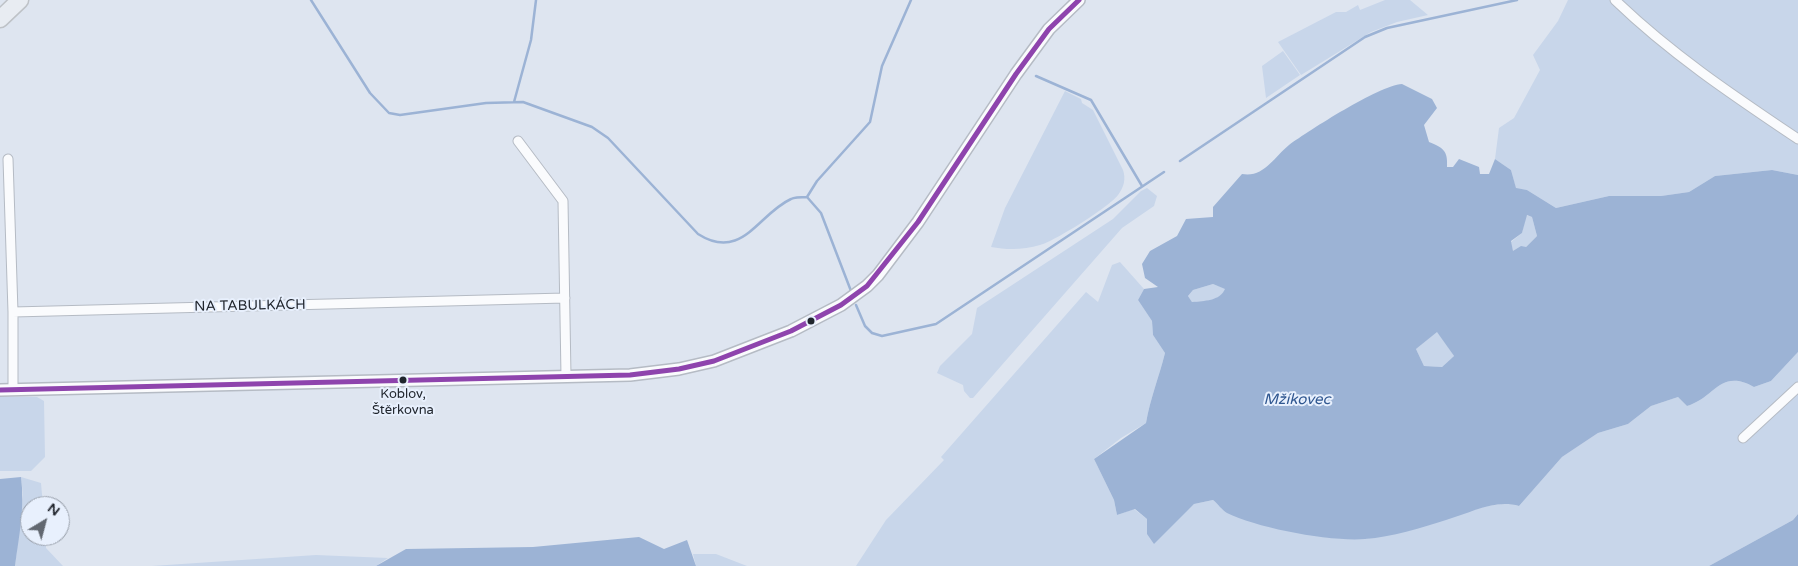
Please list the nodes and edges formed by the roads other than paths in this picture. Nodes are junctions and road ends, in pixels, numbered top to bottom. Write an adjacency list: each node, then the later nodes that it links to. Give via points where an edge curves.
1 (20, 0): 4 (highway)
2 (1079, 0): 10 (street, via 1048,29 918,222 878,275 856,294 791,330 714,360 679,369 630,375)
3 (1615, 0): 5 (street, via 1684,61)
4 (0, 19)
5 (1798, 139)
6 (518, 141): 8 (street, via 563,201)
7 (8, 159): 9 (street)
8 (565, 298): 9 (street, NA TABULKÁCH); 10 (street)
9 (13, 312): 13 (street)
10 (566, 376): 13 (street)
11 (1798, 386): 14 (street)
12 (0, 390): 13 (street)
13 (13, 390)
14 (1743, 438)

